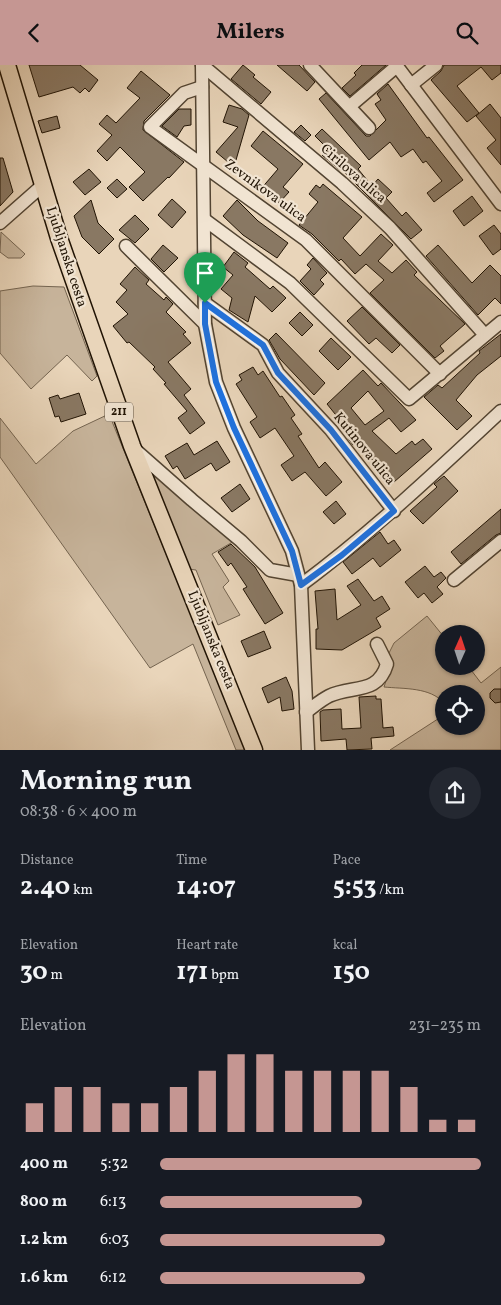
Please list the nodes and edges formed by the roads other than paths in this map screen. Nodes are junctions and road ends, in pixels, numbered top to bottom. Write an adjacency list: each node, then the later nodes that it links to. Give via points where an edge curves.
1 (7, 65): 11 (main road, Ljubljanska cesta / 211)
2 (202, 65): 7 (street, Cirilova ulica); 19 (street, Cirilova ulica, via 335,177 390,228)
3 (310, 65): 8 (street)
4 (436, 65): 6 (street)
5 (397, 66): 6 (street); 8 (street)
6 (411, 85): 12 (street)
7 (202, 87): 10 (street, Cirilova ulica); 10 (street, via 184,93 150,127)
8 (350, 106): 9 (street)
9 (369, 128)
10 (204, 166): 13 (street, Zevnikova ulica); 20 (street, Zevnikova ulica, via 306,240)
11 (43, 185): 14 (street); 22 (main road, Ljubljanska cesta / 211, via 90,331)
12 (501, 204)
13 (205, 220): 16 (street); 20 (street, via 290,283 408,399)
14 (0, 223)
15 (126, 246): 18 (street)
16 (205, 303): 18 (street); 23 (street, Kutinova ulica, via 263,345 278,373 331,430)
17 (501, 322): 19 (street)
18 (205, 324): 25 (street, via 216,382 292,551)
19 (485, 335): 20 (street)
20 (440, 374)
21 (501, 411): 23 (street, Kutinova ulica)
22 (132, 446): 25 (street, Ljubljanska cesta, via 270,570); 29 (main road, Ljubljanska cesta / 211)
23 (394, 511): 25 (street, Kutinova ulica, via 342,555)
24 (501, 541): 26 (street)
25 (300, 580): 28 (street)
26 (454, 580)
27 (377, 644): 28 (street, via 387,665 384,675 375,685 329,696)
28 (306, 711): 30 (street)
29 (254, 750)
30 (308, 750)

